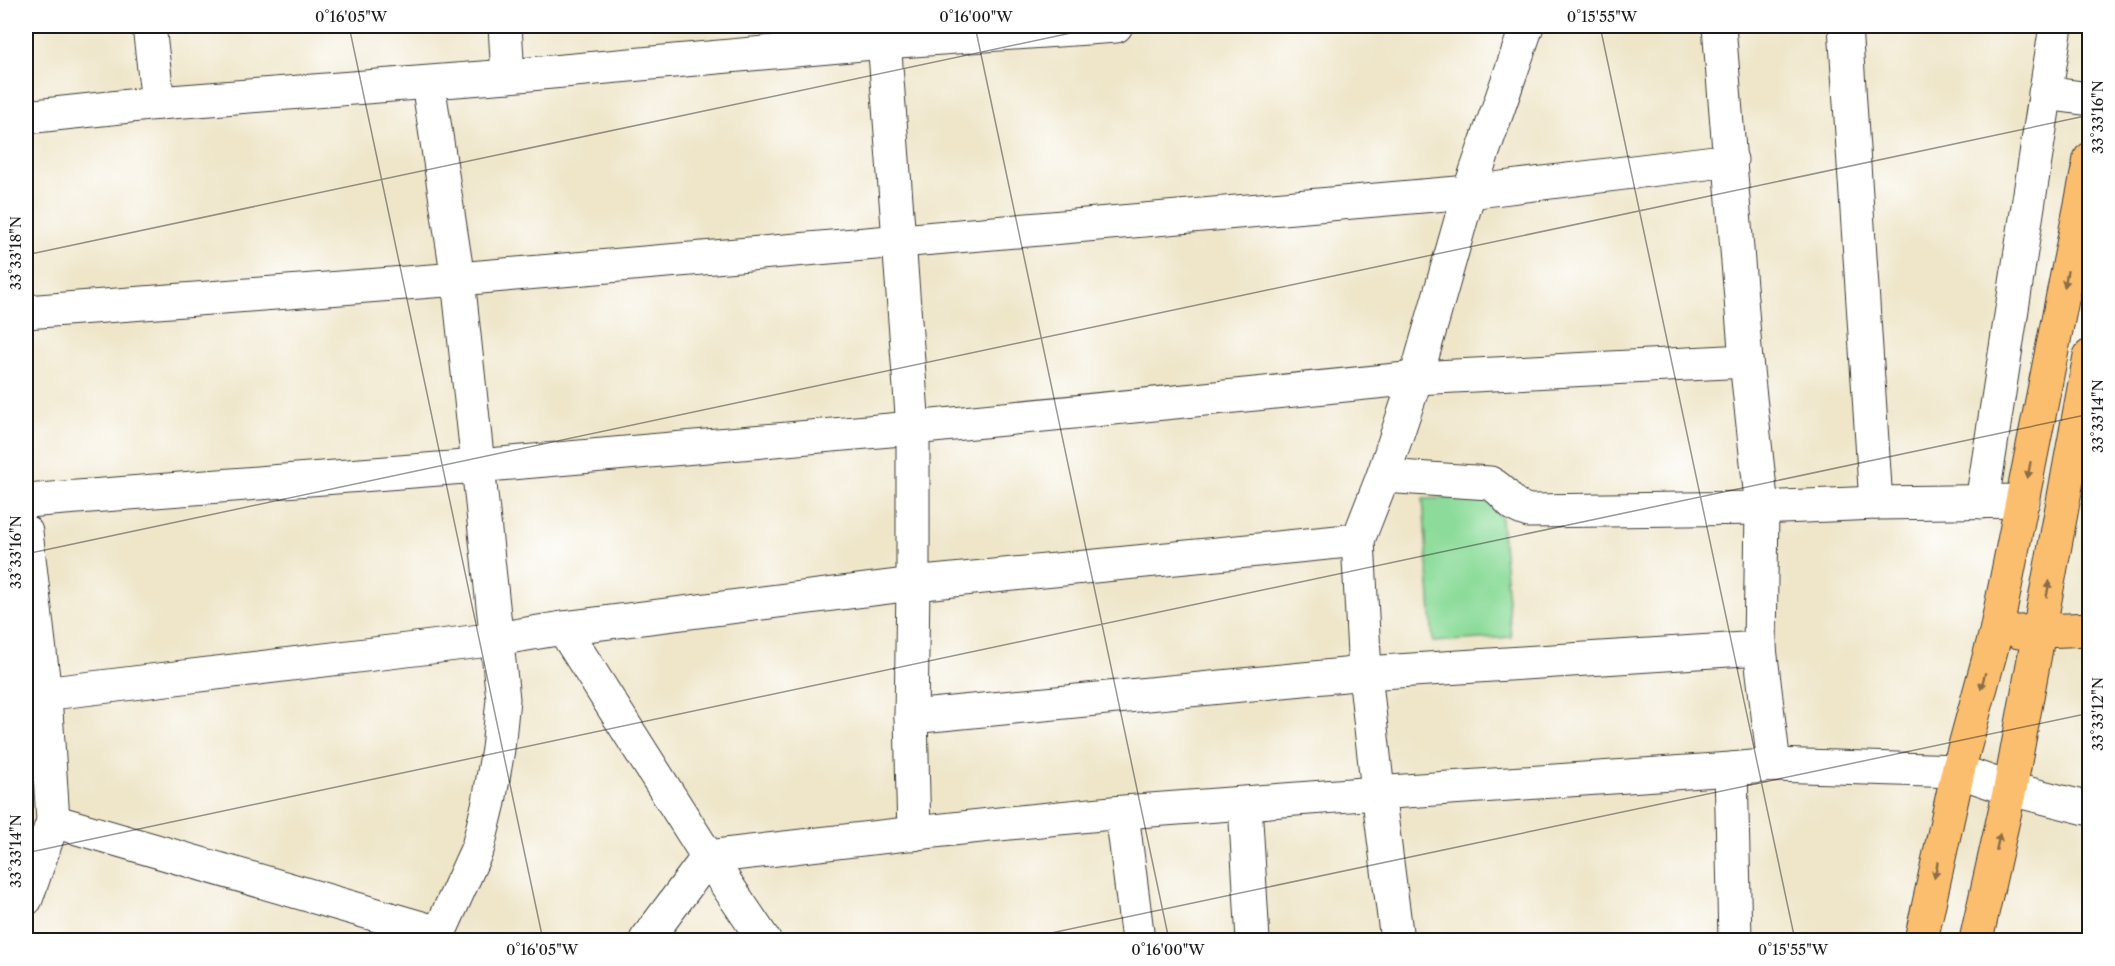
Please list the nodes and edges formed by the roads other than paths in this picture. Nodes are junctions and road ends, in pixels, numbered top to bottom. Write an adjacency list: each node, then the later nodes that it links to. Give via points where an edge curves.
1 (148, 26): 13 (street)
2 (505, 26): 9 (street)
3 (1116, 26): 8 (street)
4 (1527, 26): 17 (street)
5 (1719, 26): 16 (street)
6 (1845, 26): 30 (street)
7 (2056, 26): 11 (street)
8 (883, 34): 9 (street); 18 (street)
9 (508, 76): 10 (street)
10 (428, 83): 13 (street); 19 (street)
11 (2045, 93): 12 (street); 29 (street)
12 (2090, 99)
13 (158, 103): 14 (street)
14 (26, 117)
15 (2090, 159): 28 (main road, one-way to 28)
16 (1731, 160): 17 (street); 22 (street)
17 (1469, 192): 18 (street); 23 (street)
18 (900, 241): 19 (street); 24 (street)
19 (458, 279): 20 (street); 25 (street)
20 (26, 312)
21 (2090, 356): 38 (main road, one-way to 21)
22 (1746, 361): 23 (street); 31 (street)
23 (1416, 378): 24 (street); 26 (street)
24 (913, 428): 25 (street); 34 (street)
25 (477, 466): 27 (street); 39 (street)
26 (1383, 476): 31 (street, via 1490,483 1511,504 1529,511); 33 (street)
27 (26, 501)
28 (2023, 501): 29 (street); 37 (main road)
29 (1982, 502): 30 (street)
30 (1876, 503): 31 (street)
31 (1762, 508): 40 (street)
32 (26, 532): 42 (street)
33 (1358, 540): 34 (street); 41 (street)
34 (914, 584): 35 (street); 43 (street)
35 (563, 628): 39 (street); 54 (street)
36 (2090, 629): 38 (main road)
37 (1996, 632): 38 (main road); 46 (main road, one-way to 46)
38 (2040, 633): 47 (main road)
39 (497, 639): 42 (street); 56 (street, via 503,699 489,802 478,847)
40 (1760, 648): 41 (street); 44 (street)
41 (1365, 673): 43 (street); 48 (street)
42 (35, 696): 52 (street)
43 (911, 717): 53 (street)
44 (1774, 765): 45 (street); 46 (street)
45 (1731, 769): 48 (street); 62 (street)
46 (1958, 771): 47 (street); 63 (main road, one-way to 63)
47 (2010, 789): 50 (street); 65 (main road, one-way to 47)
48 (1378, 792): 49 (street); 61 (street)
49 (1245, 804): 51 (street); 60 (street)
50 (2090, 809)
51 (1122, 813): 53 (street); 59 (street)
52 (53, 821): 55 (street); 56 (street)
53 (914, 834): 54 (street)
54 (708, 857): 57 (street); 58 (street)
55 (26, 893)
56 (437, 937)
57 (646, 940)
58 (764, 940)
59 (1138, 940)
60 (1253, 940)
61 (1397, 940)
62 (1735, 940)
63 (1921, 940)
64 (1970, 940): 65 (street)
65 (1977, 940)

